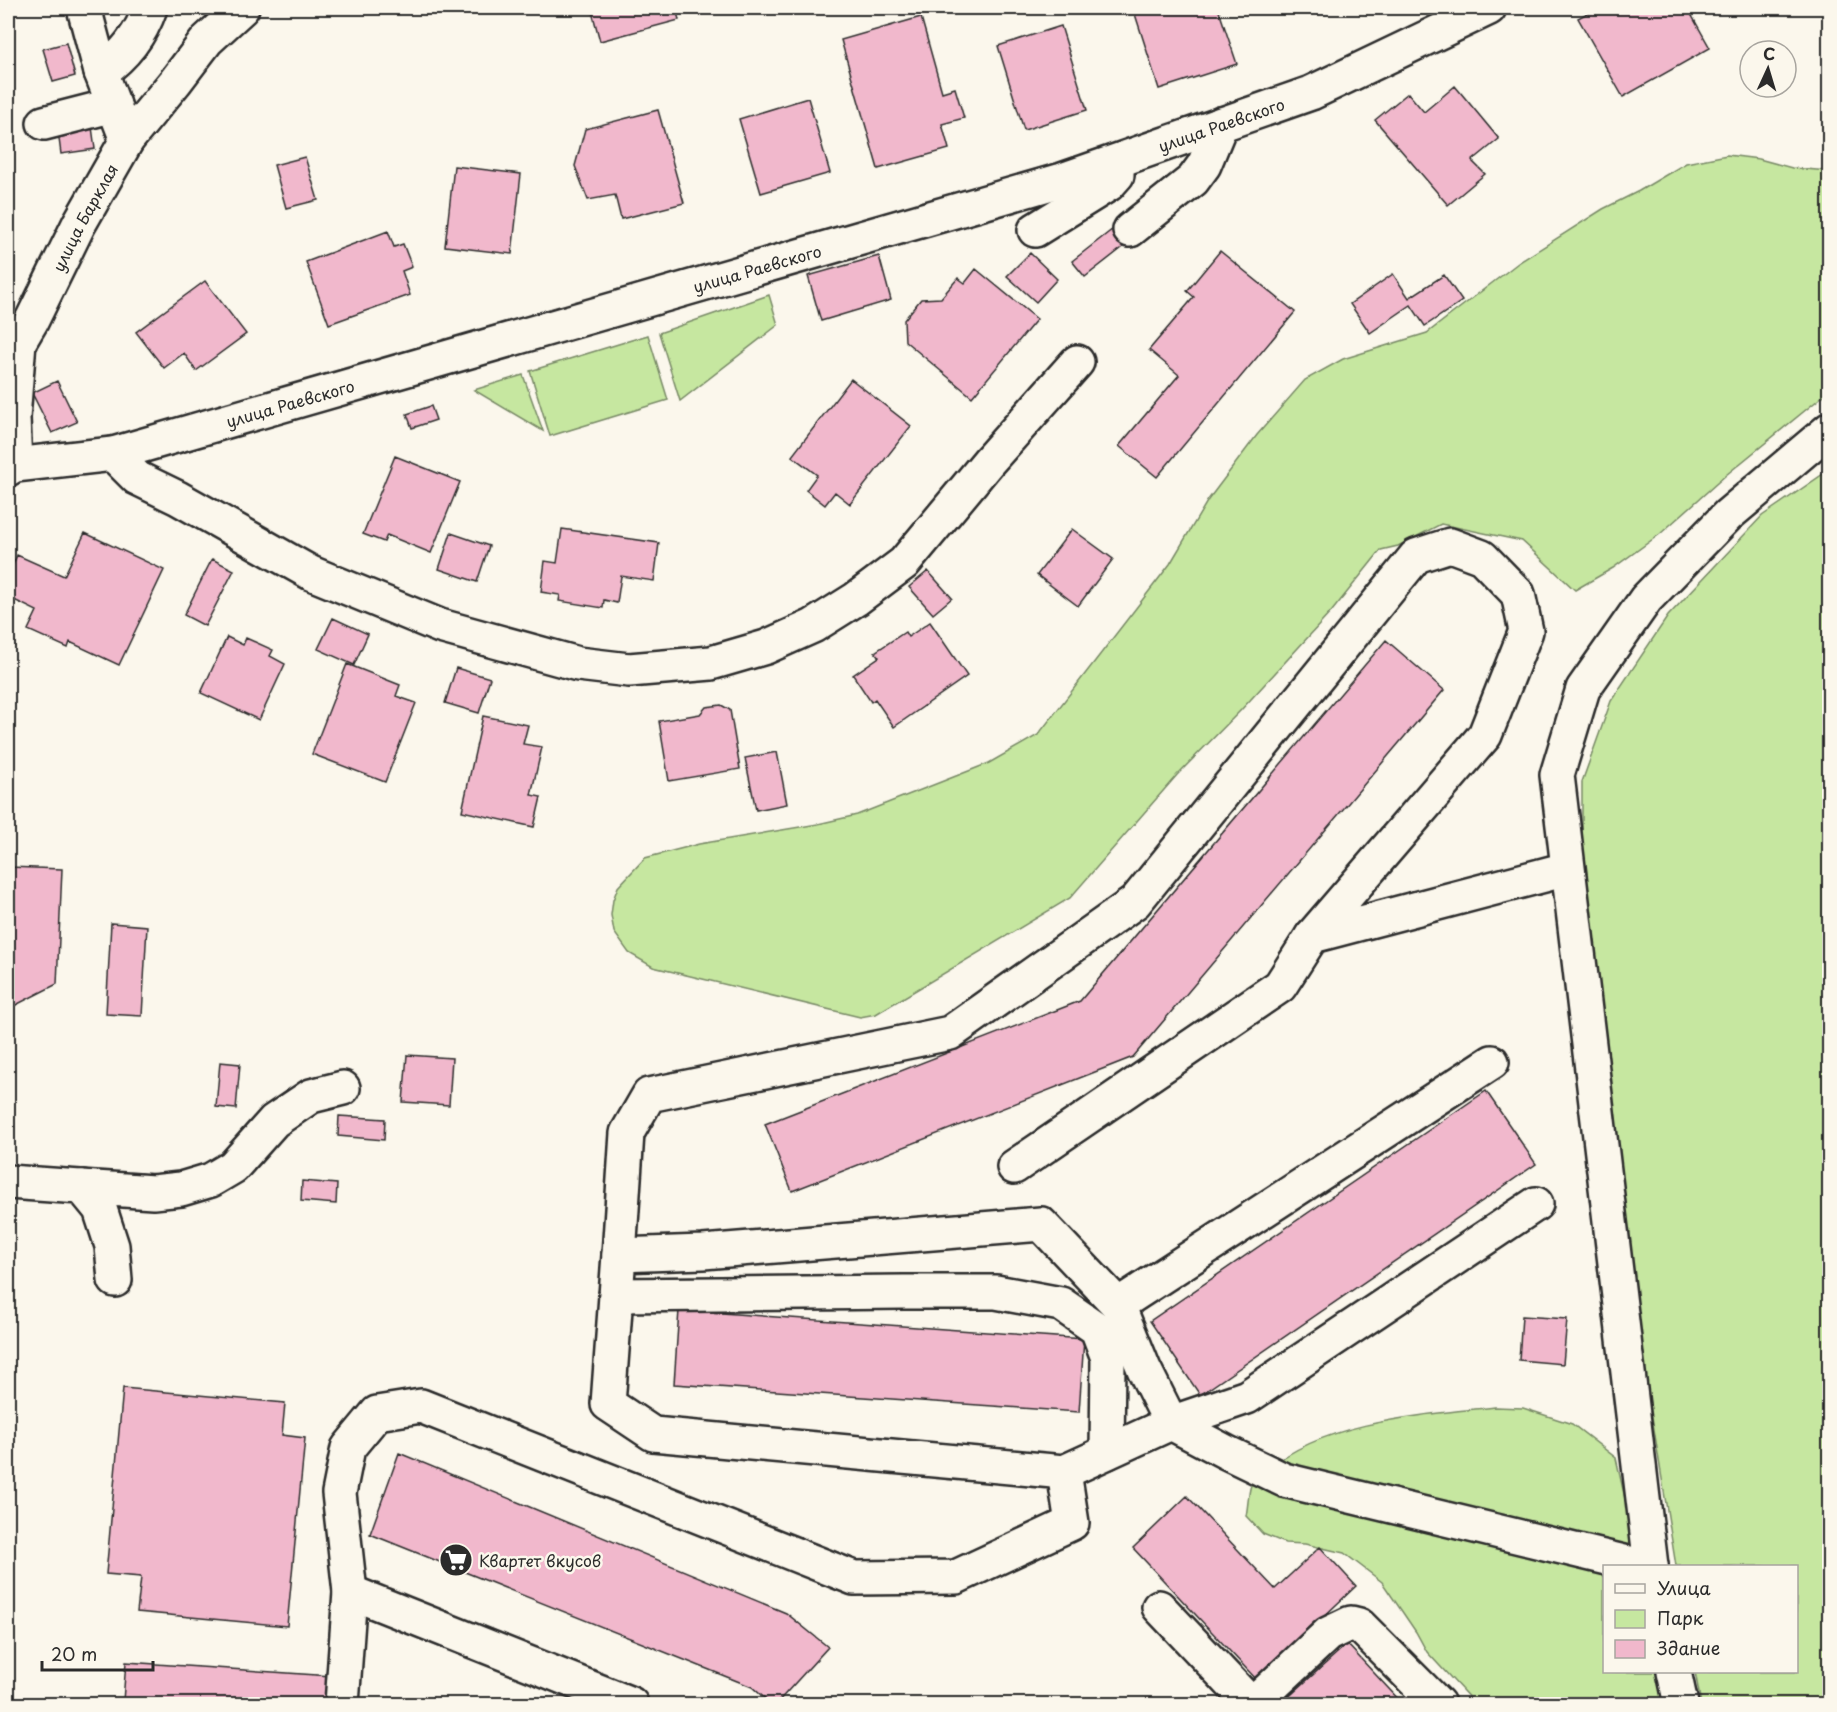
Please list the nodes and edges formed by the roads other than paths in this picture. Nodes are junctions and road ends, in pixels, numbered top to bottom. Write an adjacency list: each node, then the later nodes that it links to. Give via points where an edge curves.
1 (84, 8): 5 (street)
2 (150, 8): 5 (street, via 135,38)
3 (242, 8): 9 (street, улица Барклая, via 207,40)
4 (1489, 8): 8 (street, улица Раевского, via 1311,93)
5 (101, 72): 6 (street)
6 (114, 105): 7 (street); 9 (street)
7 (44, 123)
8 (1221, 124): 10 (street, улица Раевского); 12 (street, via 1204,165 1193,180)
9 (127, 140): 13 (street, улица Барклая, via 79,224 32,320)
10 (1117, 161): 11 (street, via 1117,175 1109,184); 16 (street, улица Раевского)
11 (1035, 230)
12 (1130, 230)
13 (13, 341): 17 (street, улица Барклая)
14 (1077, 362): 16 (street, via 904,563 813,626 766,647 711,663 629,670 578,664 440,626 322,578 137,478)
15 (1830, 429): 18 (street, via 1728,515 1646,599 1583,688 1557,775)
16 (113, 454): 17 (street, улица Раевского)
17 (11, 467)
18 (1567, 869): 19 (street); 34 (street)
19 (1312, 936): 22 (street, via 1280,986); 26 (street, via 1485,735 1527,630 1518,594 1482,557 1450,545 1416,556 1135,902 950,1033 649,1095 627,1133)
20 (1492, 1062): 29 (street)
21 (343, 1088): 24 (street, via 311,1096 274,1121 233,1167 211,1180 153,1192)
22 (1014, 1167)
23 (8, 1182): 24 (street)
24 (82, 1187): 27 (street, via 100,1209 112,1246)
25 (1536, 1204): 30 (street, via 1247,1397)
26 (620, 1255): 28 (street); 29 (street, via 703,1252 1041,1224)
27 (115, 1280)
28 (616, 1295): 31 (street, via 996,1292 1061,1304 1096,1329 1108,1358); 32 (street, via 608,1404 653,1434)
29 (1118, 1305): 30 (street)
30 (1171, 1423): 31 (street); 33 (street, via 1284,1480)
31 (1107, 1452): 32 (street)
32 (1064, 1472): 35 (street, via 1072,1523 956,1577 854,1578 421,1406 377,1413 348,1448 339,1493)
33 (1644, 1565)
34 (1651, 1565)
35 (350, 1592): 38 (street); 39 (street)
36 (1159, 1607): 40 (street)
37 (1674, 1673): 42 (street)
38 (342, 1704)
39 (631, 1704)
40 (1252, 1704): 41 (street, via 1328,1634 1351,1623 1359,1625)
41 (1438, 1704)
42 (1680, 1704)

